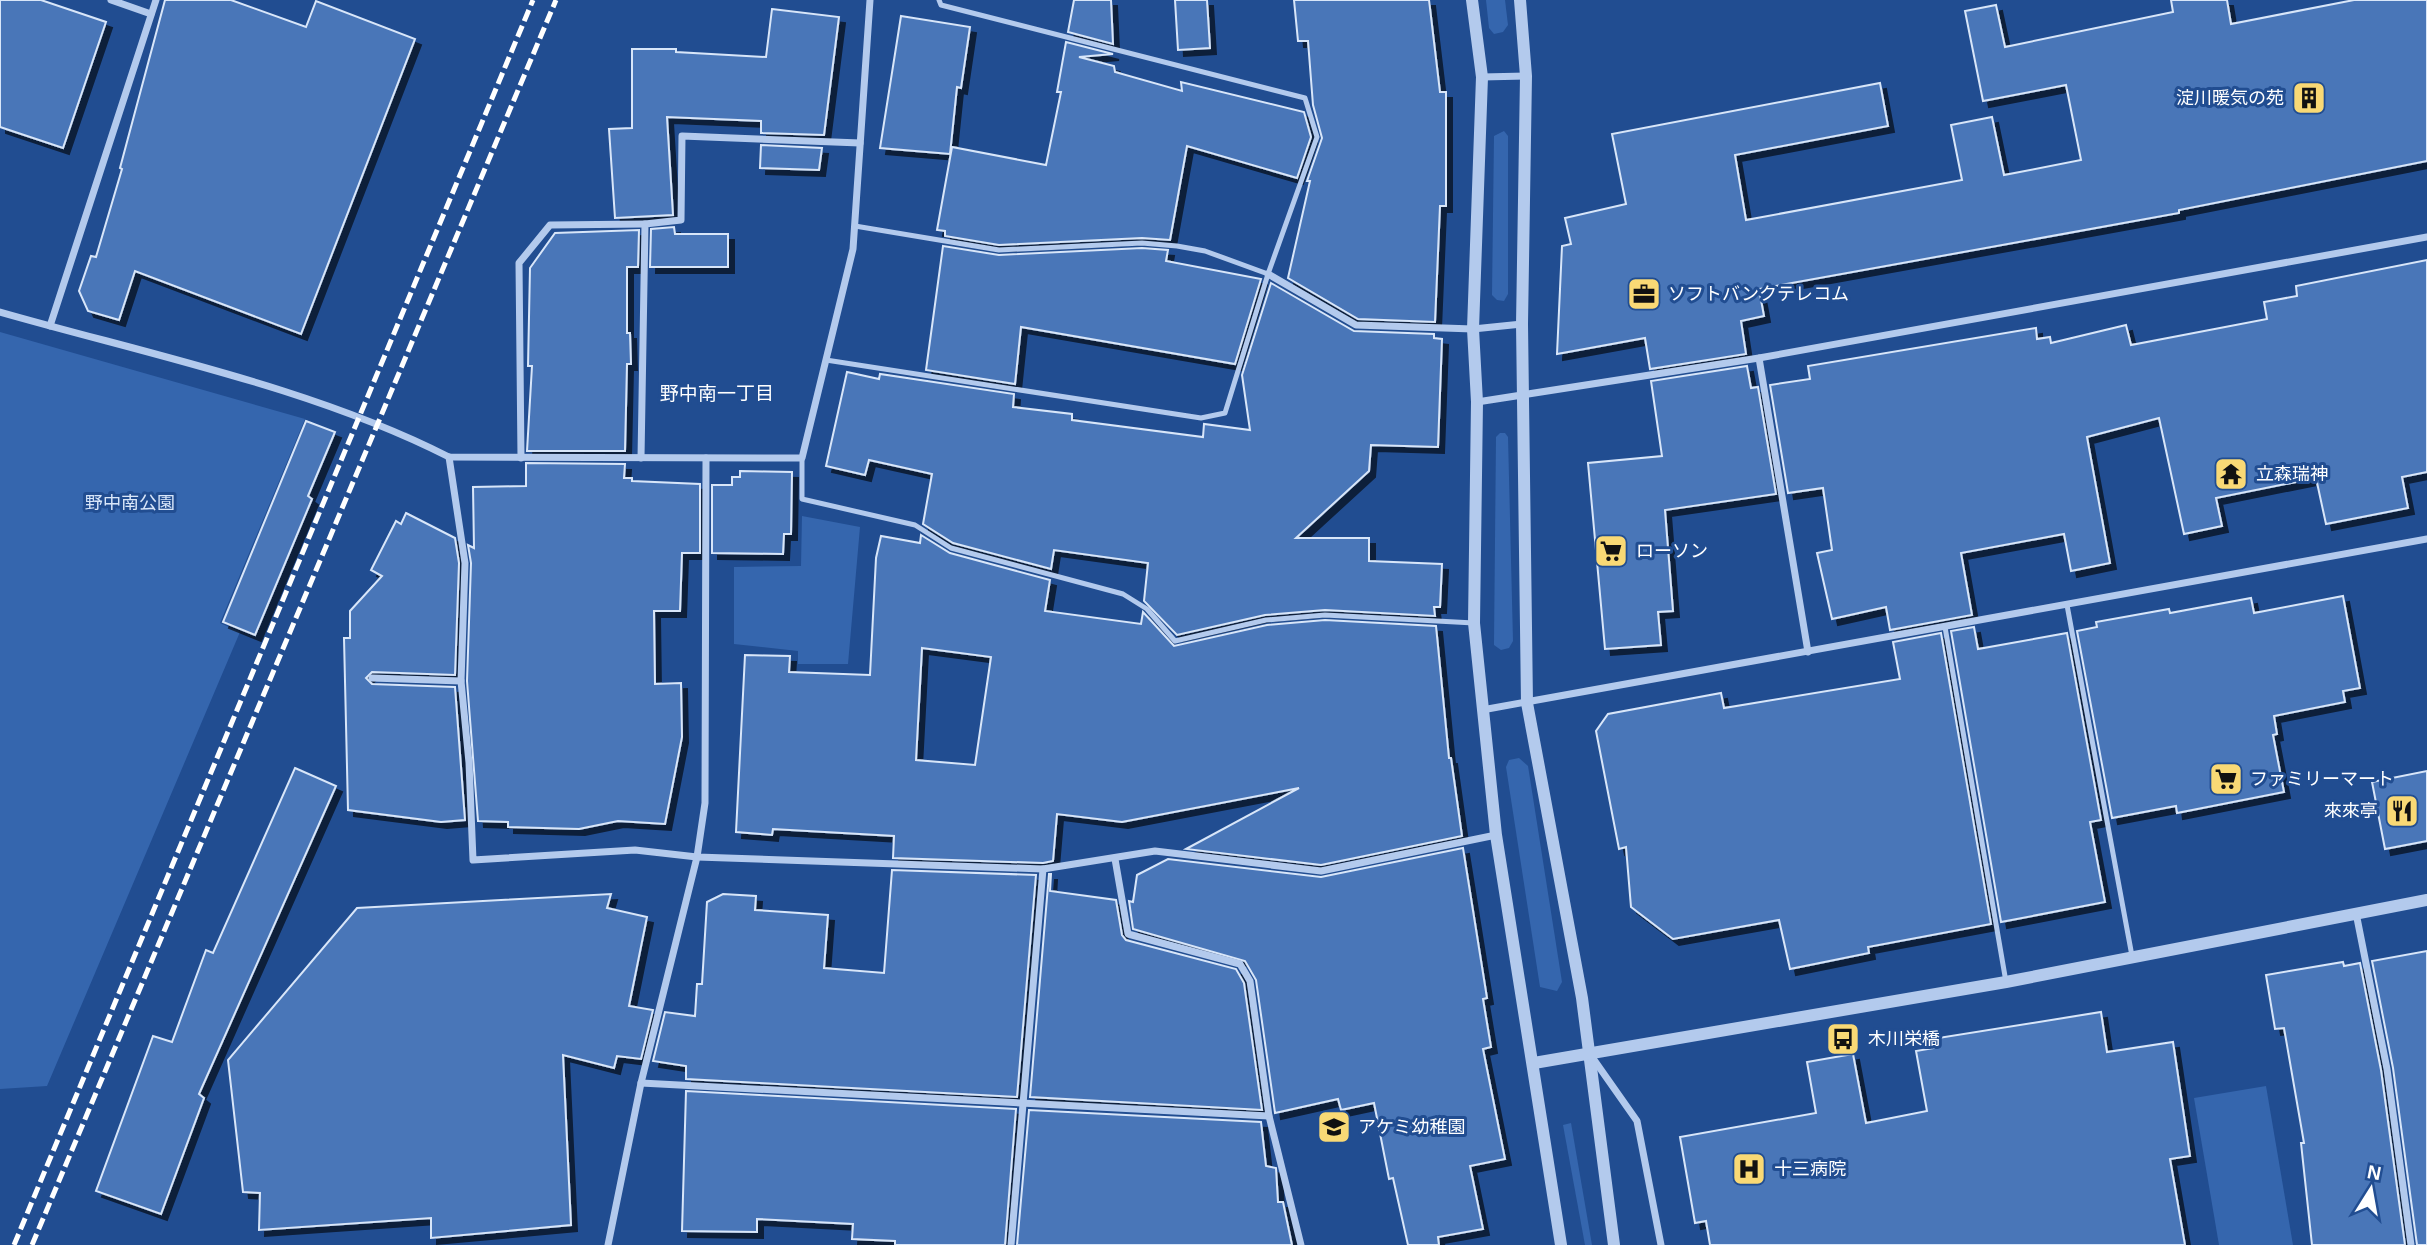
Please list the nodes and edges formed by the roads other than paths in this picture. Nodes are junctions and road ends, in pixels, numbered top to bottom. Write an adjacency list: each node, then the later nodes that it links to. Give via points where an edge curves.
1 (111, 0): 7 (street)
2 (156, 0): 7 (street)
3 (870, 0): 10 (street)
4 (939, 0): 14 (lane, via 941,5 1305,98 1317,137)
5 (1472, 0): 9 (street)
6 (1520, 0): 8 (street)
7 (151, 14): 17 (street)
8 (1527, 76): 9 (street); 16 (street)
9 (1482, 77): 18 (street)
10 (860, 143): 11 (street, via 682,136 681,220); 12 (street)
11 (645, 224): 24 (street, via 550,225 519,263); 25 (street)
12 (855, 226): 14 (lane, via 999,250 1142,243 1177,246); 20 (street)
13 (2427, 237): 19 (street)
14 (1268, 274): 18 (street, via 1356,325); 20 (lane, via 1225,413 1202,418)
15 (0, 312): 17 (street)
16 (1522, 324): 18 (street); 21 (street)
17 (50, 326): 23 (street, via 310,400 398,431)
18 (1474, 329): 22 (street)
19 (1759, 358): 21 (street); 32 (street)
20 (826, 360): 27 (street)
21 (1525, 392): 22 (street); 35 (street)
22 (1477, 402): 30 (street)
23 (449, 457): 24 (street); 34 (street, via 465,563)
24 (521, 458): 25 (street)
25 (641, 458): 26 (street)
26 (706, 458): 27 (street); 38 (street, via 705,803)
27 (802, 458): 30 (lane, via 802,499 915,525 951,548 1123,594 1147,609 1175,641 1266,620 1325,615)
28 (2427, 539): 29 (street)
29 (2067, 604): 31 (street); 43 (lane)
30 (1474, 623): 36 (street)
31 (1945, 627): 32 (street); 44 (lane)
32 (1808, 652): 35 (street)
33 (372, 678): 34 (street)
34 (461, 681): 38 (street, via 473,860 635,850)
35 (1527, 704): 36 (street); 45 (street)
36 (1482, 710): 37 (street)
37 (1496, 835): 39 (street, via 1321,871 1155,851); 46 (street)
38 (697, 858): 40 (street); 47 (street)
39 (1115, 859): 40 (street); 49 (street, via 1128,934 1240,964 1250,981)
40 (1043, 869): 48 (street)
41 (2427, 900): 42 (street)
42 (2356, 913): 43 (street); 56 (street, via 2387,1069)
43 (2132, 957): 44 (street)
44 (2006, 982): 45 (street)
45 (1590, 1053): 46 (street); 54 (street); 55 (street, via 1637,1121)
46 (1534, 1063): 53 (street)
47 (641, 1083): 48 (street); 50 (street)
48 (1021, 1103): 49 (street); 51 (street)
49 (1269, 1116): 52 (street)
50 (608, 1245)
51 (1011, 1245)
52 (1301, 1245)
53 (1562, 1245)
54 (1614, 1245)
55 (1661, 1245)
56 (2411, 1245)

